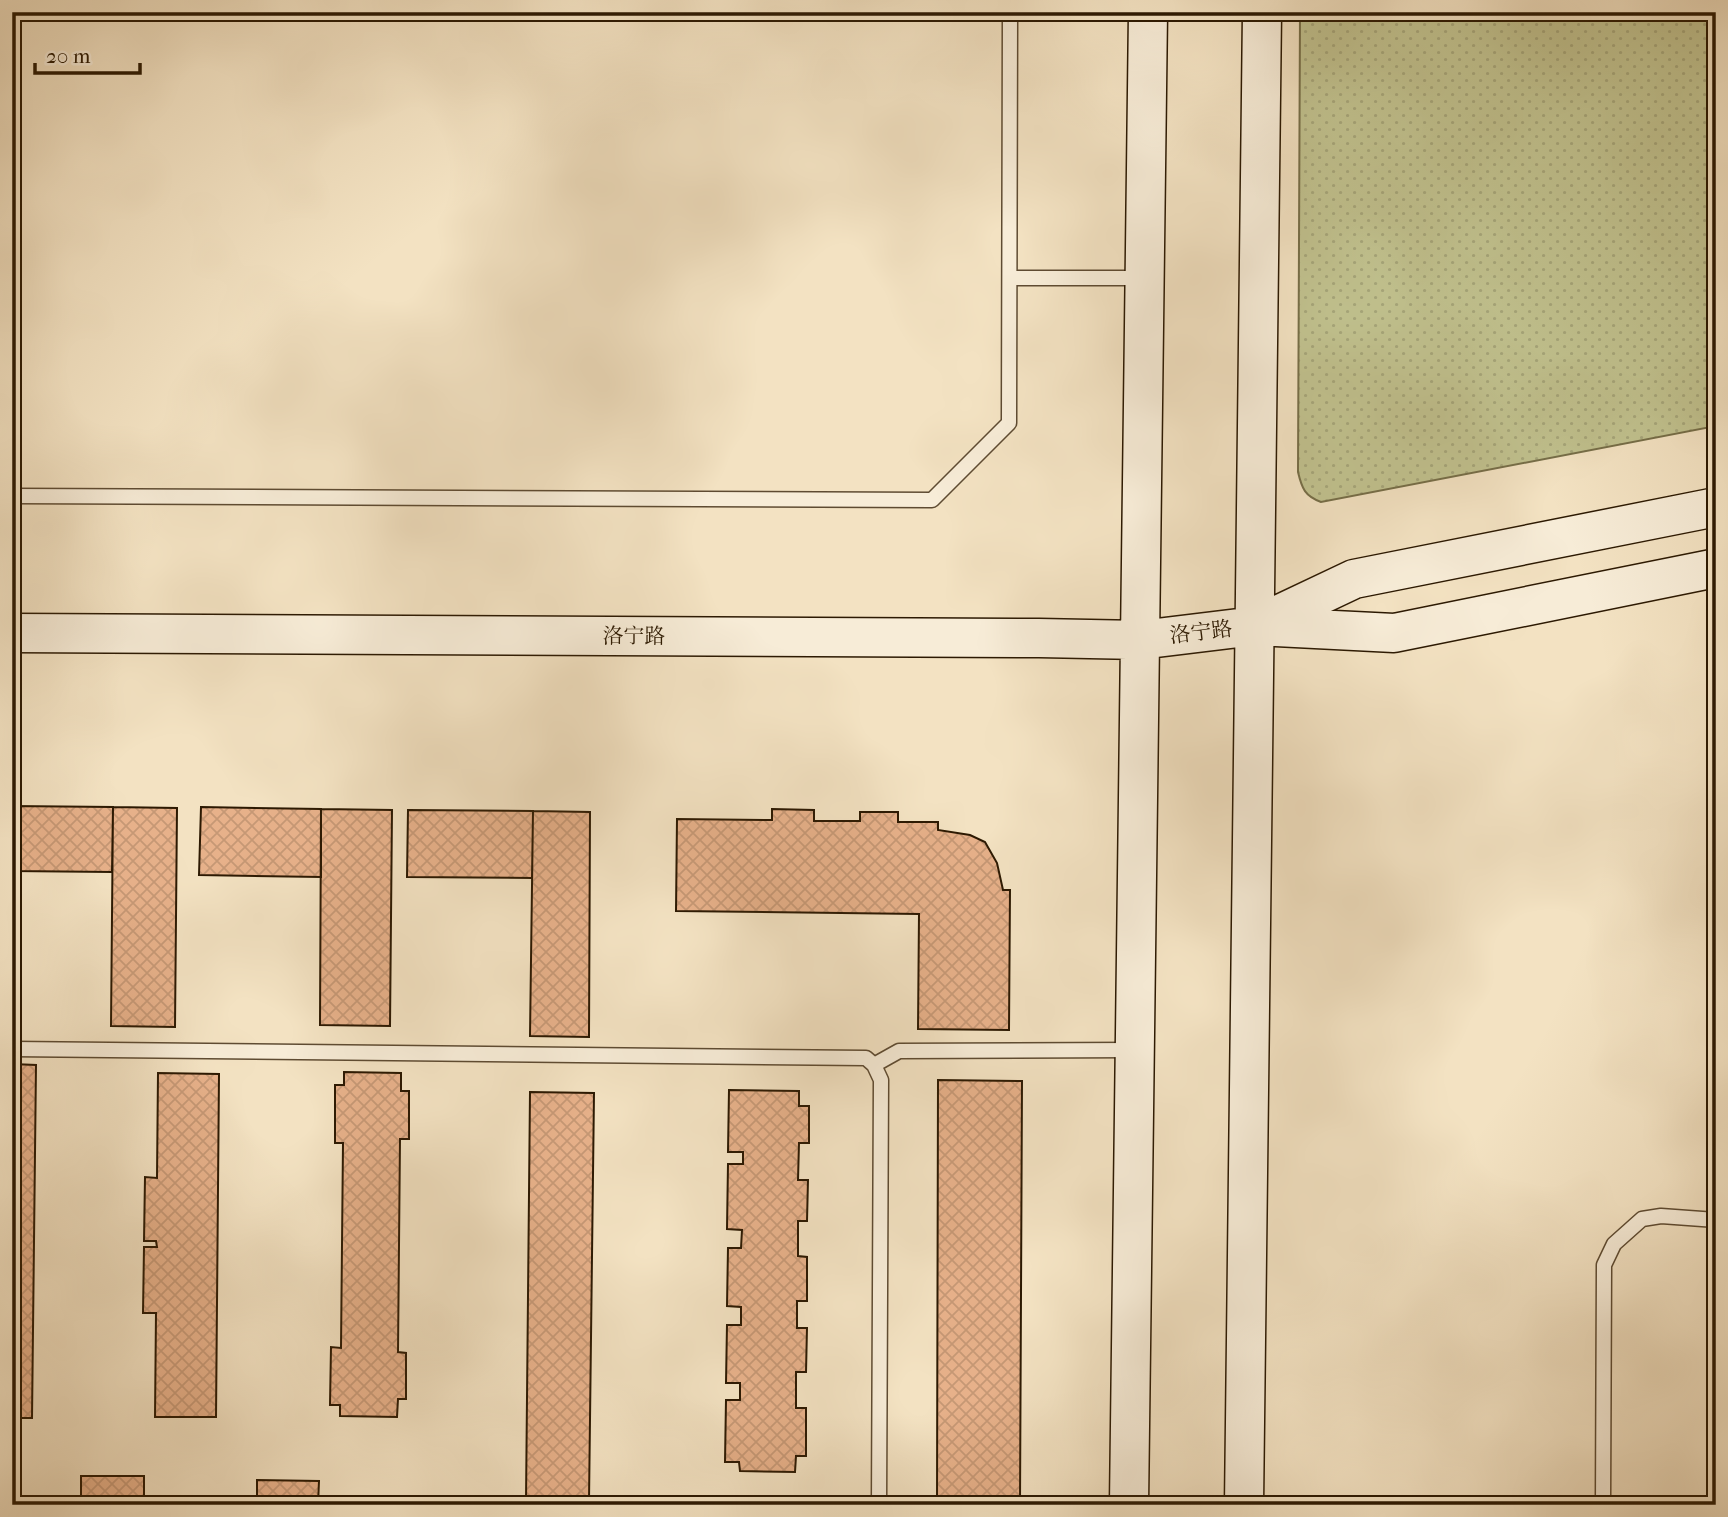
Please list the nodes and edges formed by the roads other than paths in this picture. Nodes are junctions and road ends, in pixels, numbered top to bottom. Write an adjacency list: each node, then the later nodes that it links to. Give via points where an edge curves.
1 (1010, 12): 4 (lane)
2 (1148, 12): 5 (main road)
3 (1262, 12): 9 (main road)
4 (1010, 278): 5 (lane); 6 (lane, via 1009,423 932,500)
5 (1144, 278): 11 (main road)
6 (12, 496)
7 (1716, 507): 9 (main road, via 1354,579)
8 (1716, 568): 9 (main road, via 1394,633)
9 (1255, 626): 11 (main road, 洛宁路); 18 (main road)
10 (12, 633): 11 (main road, 洛宁路)
11 (1140, 640): 13 (main road)
12 (12, 1049): 14 (lane, via 866,1058)
13 (1135, 1050): 14 (lane, via 899,1051); 17 (main road)
14 (874, 1065): 16 (lane, via 881,1080)
15 (1716, 1220): 19 (lane, via 1642,1219 1614,1244 1604,1265)
16 (879, 1505)
17 (1129, 1505)
18 (1244, 1505)
19 (1603, 1505)

